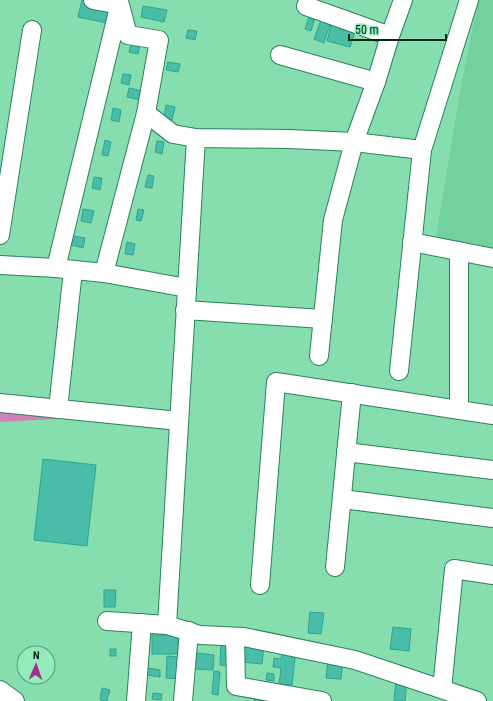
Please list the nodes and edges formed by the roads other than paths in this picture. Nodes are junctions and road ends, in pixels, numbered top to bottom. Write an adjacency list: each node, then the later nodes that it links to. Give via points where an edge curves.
1 (93, 0): 4 (street)
2 (403, 0): 7 (street)
3 (468, 0): 13 (street)
4 (120, 3): 10 (street, via 128,35 159,40); 19 (street)
5 (306, 6): 7 (street)
6 (32, 30): 14 (street)
7 (390, 36): 9 (street)
8 (280, 55): 9 (street)
9 (376, 82): 12 (street)
10 (146, 112): 11 (street, via 173,134); 20 (street)
11 (196, 138): 12 (street); 21 (street)
12 (354, 142): 13 (street); 23 (street, via 333,220)
13 (422, 150): 15 (street)
14 (0, 235)
15 (412, 242): 16 (street); 25 (street)
16 (459, 251): 17 (street); 29 (street)
17 (493, 258)
18 (0, 265): 19 (street)
19 (64, 269): 20 (street); 28 (street)
20 (104, 273): 21 (street)
21 (187, 288): 22 (street)
22 (185, 310): 23 (street); 31 (street)
23 (323, 319): 24 (street)
24 (318, 356)
25 (399, 371)
26 (352, 393): 29 (street); 32 (street); 38 (street, via 276,382)
27 (0, 403): 28 (street)
28 (58, 409): 31 (street)
29 (459, 409): 30 (street)
30 (493, 414)
31 (179, 421): 41 (street)
32 (346, 452): 33 (street); 34 (street)
33 (493, 470)
34 (342, 500): 35 (street); 36 (street)
35 (493, 518)
36 (336, 567)
37 (493, 575): 44 (street, via 454,569)
38 (260, 585)
39 (107, 621): 40 (street)
40 (142, 623): 41 (street); 47 (street)
41 (167, 625): 42 (street)
42 (189, 631): 43 (street, via 200,635); 48 (street)
43 (235, 637): 44 (street, via 355,660); 49 (street, via 236,686)
44 (442, 689): 50 (street)
45 (0, 690): 46 (street)
46 (15, 701)
47 (136, 701)
48 (183, 701)
49 (322, 701)
50 (477, 701)

